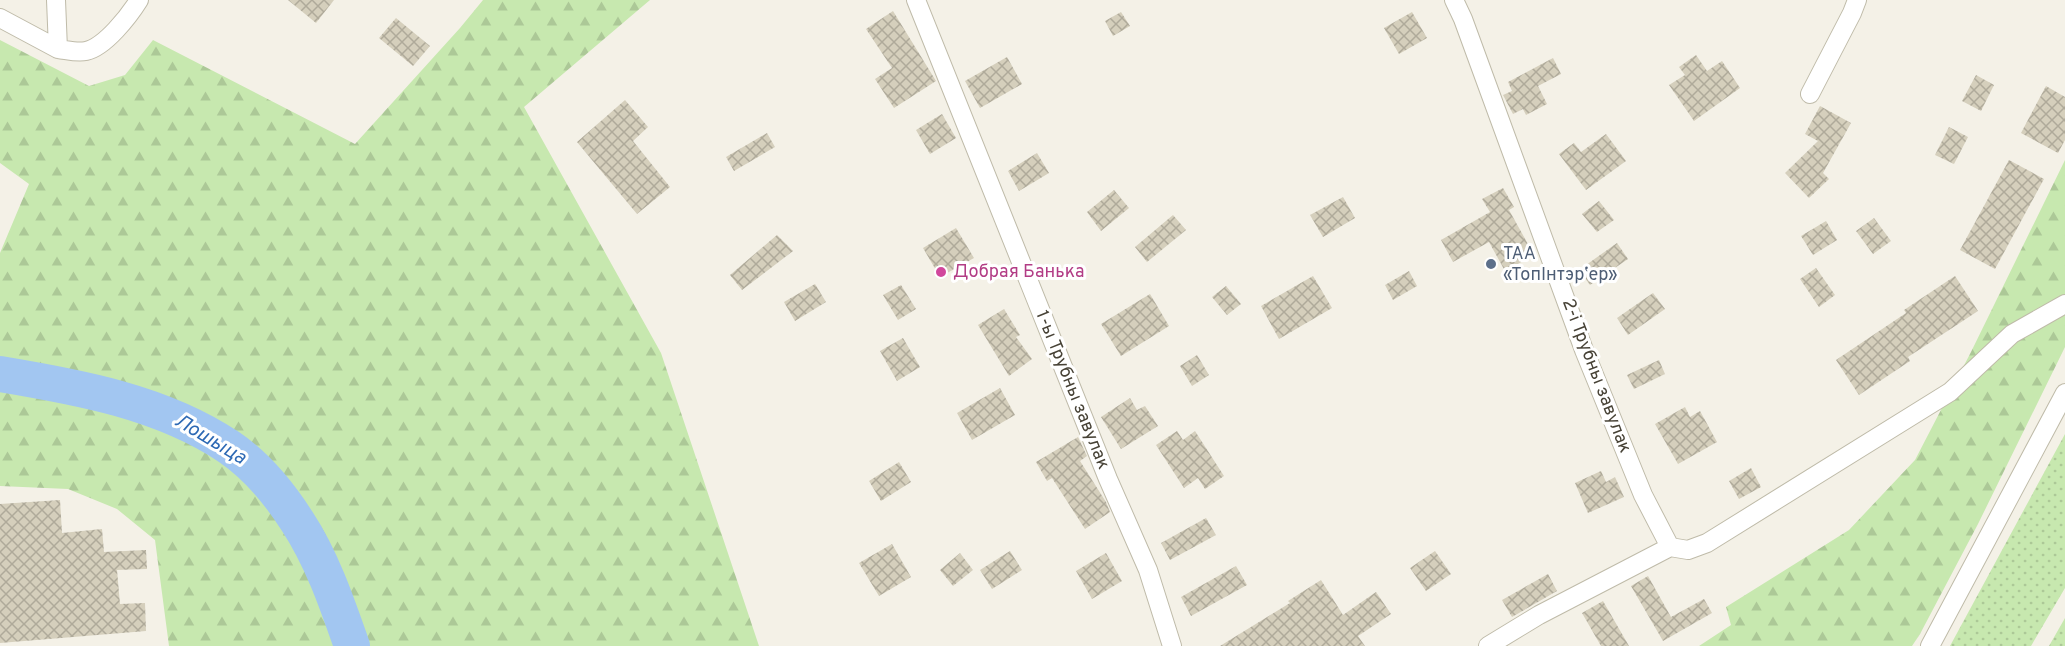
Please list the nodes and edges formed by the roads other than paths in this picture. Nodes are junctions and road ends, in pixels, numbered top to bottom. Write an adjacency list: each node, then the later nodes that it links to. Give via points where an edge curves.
1 (56, 0): 7 (street)
2 (139, 0): 7 (street, via 97,48 83,52)
3 (916, 0): 12 (street, 1-ы Трубны завулак, via 1148,570)
4 (1454, 0): 11 (street, 2-і Трубны завулак, via 1584,350 1643,495)
5 (1857, 0): 8 (street)
6 (0, 18): 7 (street)
7 (58, 49)
8 (1809, 94)
9 (2065, 304): 11 (street, via 2012,334 1950,392 1707,543 1688,550)
10 (2065, 393): 14 (street)
11 (1670, 547): 13 (street)
12 (1172, 646)
13 (1488, 646)
14 (1930, 646)

